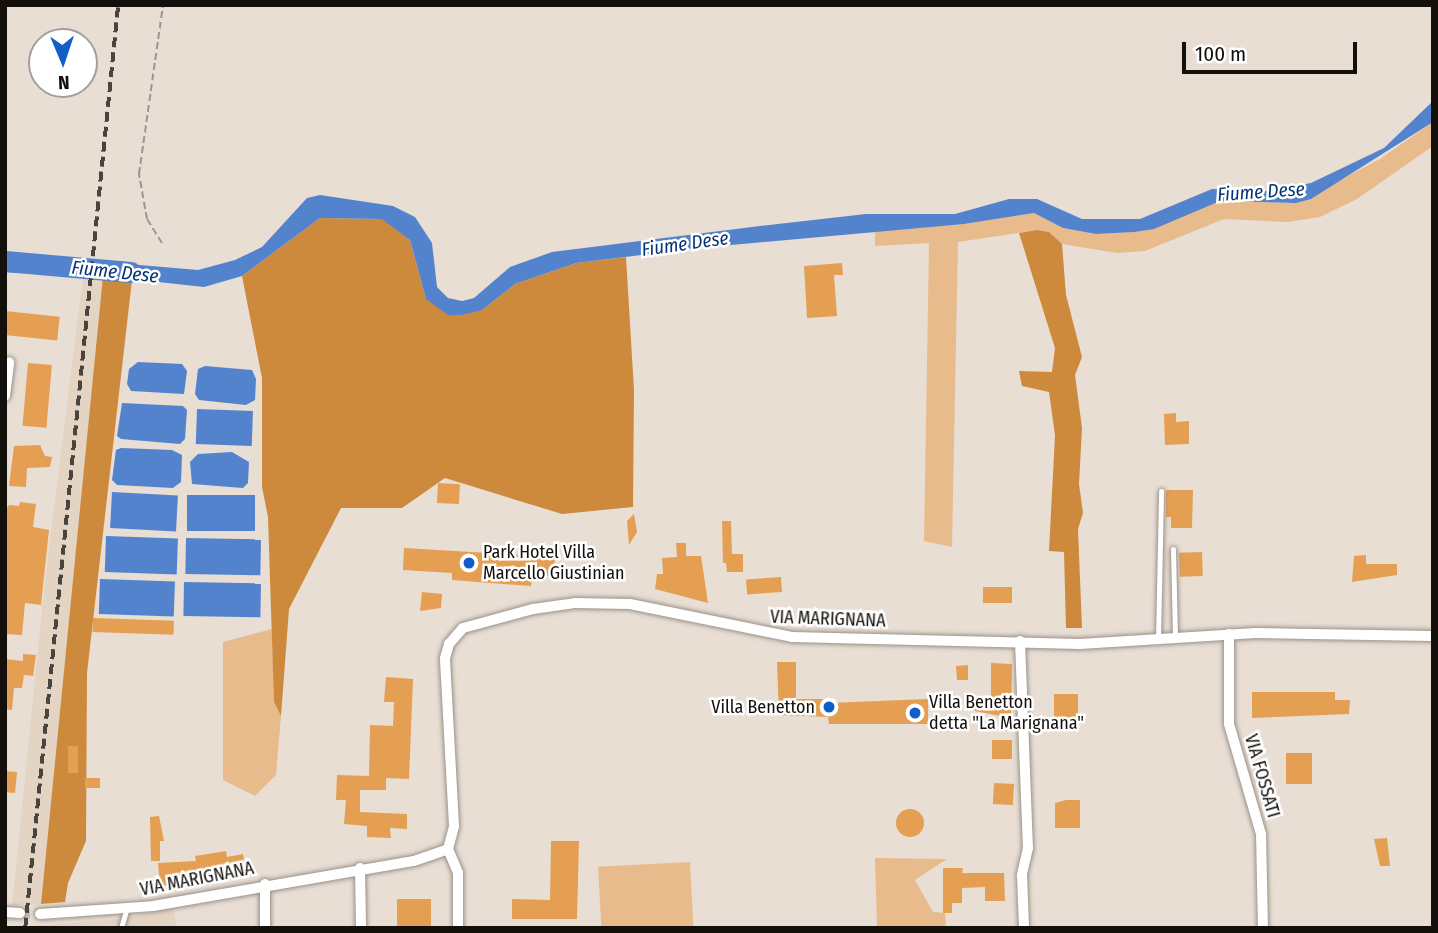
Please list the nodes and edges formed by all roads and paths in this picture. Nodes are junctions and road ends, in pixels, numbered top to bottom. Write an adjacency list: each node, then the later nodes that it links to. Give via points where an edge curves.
1 (163, 5): 2 (path, via 139,174 147,219)
2 (162, 243)
3 (9, 362): 4 (street)
4 (5, 396)
5 (1161, 491): 11 (lane)
6 (1173, 549): 10 (lane)
7 (1229, 634): 8 (street, VIA MARIGNANA); 10 (street, VIA MARIGNANA); 24 (street, VIA FOSSATI, via 1228,724 1261,834)
8 (1433, 636)
9 (1020, 641): 11 (street, VIA MARIGNANA); 12 (street, VIA MARIGNANA, via 792,637 630,604 575,603 463,628 454,635 445,658 454,826); 23 (street, via 1028,848 1022,875)
10 (1175, 641): 11 (street, VIA MARIGNANA)
11 (1157, 642)
12 (448, 849): 13 (street, VIA MARIGNANA, via 414,861); 22 (street, via 458,873)
13 (360, 868): 14 (street, VIA MARIGNANA); 21 (street)
14 (265, 884): 15 (street, VIA MARIGNANA); 20 (street)
15 (127, 910): 18 (street, VIA MARIGNANA); 19 (lane)
16 (5, 912): 17 (street)
17 (20, 913)
18 (40, 914)
19 (121, 928)
20 (265, 928)
21 (361, 928)
22 (458, 928)
23 (1024, 928)
24 (1263, 928)

